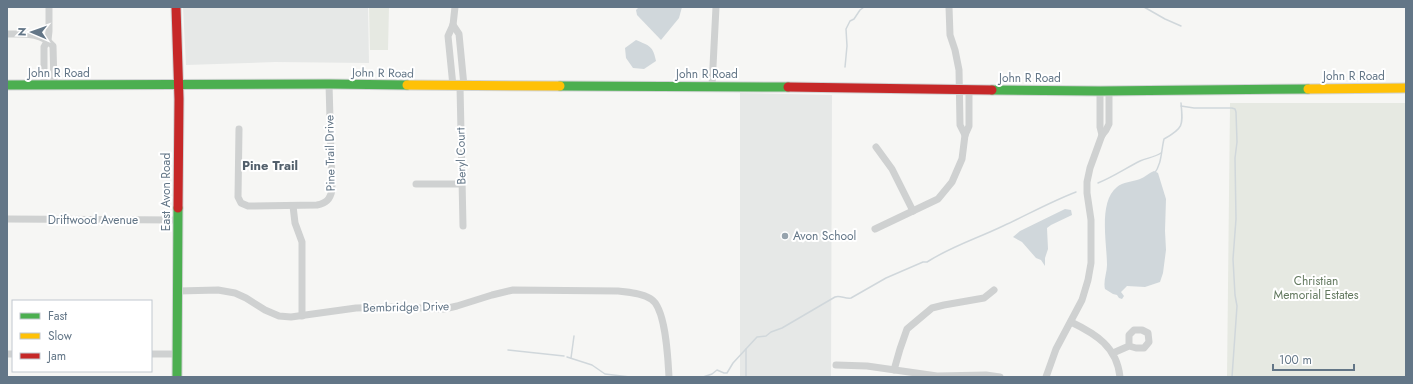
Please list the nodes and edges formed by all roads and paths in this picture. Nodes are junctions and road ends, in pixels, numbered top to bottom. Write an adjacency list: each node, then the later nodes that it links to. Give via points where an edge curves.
1 (49, 7): 8 (street)
2 (176, 7): 13 (main road, East Avon Road)
3 (455, 7): 6 (street)
4 (716, 7): 15 (street)
5 (949, 7): 17 (street, via 950,35 958,60)
6 (453, 25): 14 (street, via 459,34); 14 (street, via 448,36)
7 (7, 34): 8 (street, via 30,34)
8 (48, 40): 11 (street, via 44,47); 12 (street, via 54,46)
9 (329, 84): 13 (main road, John R Road); 14 (main road, John R Road); 27 (street, Pine Trail Drive, via 331,197 324,204)
10 (7, 85): 11 (main road, John R Road)
11 (44, 85): 12 (main road, John R Road)
12 (54, 85): 13 (main road, John R Road)
13 (178, 85): 30 (main road, East Avon Road)
14 (459, 86): 15 (main road, John R Road); 26 (street, Beryl Court)
15 (712, 86): 17 (main road, John R Road)
16 (1406, 88): 20 (main road, John R Road)
17 (959, 90): 18 (main road, John R Road); 22 (street, via 960,125)
18 (969, 90): 19 (main road, John R Road); 22 (street, via 969,126)
19 (1100, 90): 20 (main road, John R Road); 23 (street)
20 (1110, 90): 23 (street, via 1109,124)
21 (239, 129): 27 (street, Pine Trail Drive, via 238,197 241,203 248,206)
22 (965, 135): 28 (street, via 962,159 952,182 938,198)
23 (1102, 136): 36 (street, via 1087,182 1091,220 1091,263 1082,300)
24 (876, 147): 28 (street, via 892,169)
25 (416, 184): 26 (street)
26 (461, 184): 31 (street, Beryl Court)
27 (293, 206): 35 (street, via 295,223 302,242)
28 (913, 212): 32 (street)
29 (7, 219): 30 (street, Driftwood Avenue)
30 (178, 220): 34 (main road, East Avon Road)
31 (463, 226)
32 (875, 229)
33 (994, 290): 42 (street, via 984,298 944,305 927,312 907,329)
34 (178, 291): 35 (street, Bembridge Drive, via 218,290 236,293 279,316); 40 (main road, East Avon Road)
35 (302, 316): 44 (street, Bembridge Drive, via 356,308 444,309 513,290 628,292 653,300 658,308 666,332)
36 (1071, 322): 38 (street, via 1090,331); 47 (street, via 1056,349)
37 (1129, 346): 38 (street)
38 (1113, 353): 48 (street)
39 (152, 354): 40 (street)
40 (177, 354): 43 (main road, East Avon Road)
41 (836, 365): 42 (street)
42 (894, 370): 45 (street)
43 (178, 377)
44 (669, 377)
45 (962, 377): 46 (street)
46 (1000, 377)
47 (1046, 377)
48 (1120, 377)

